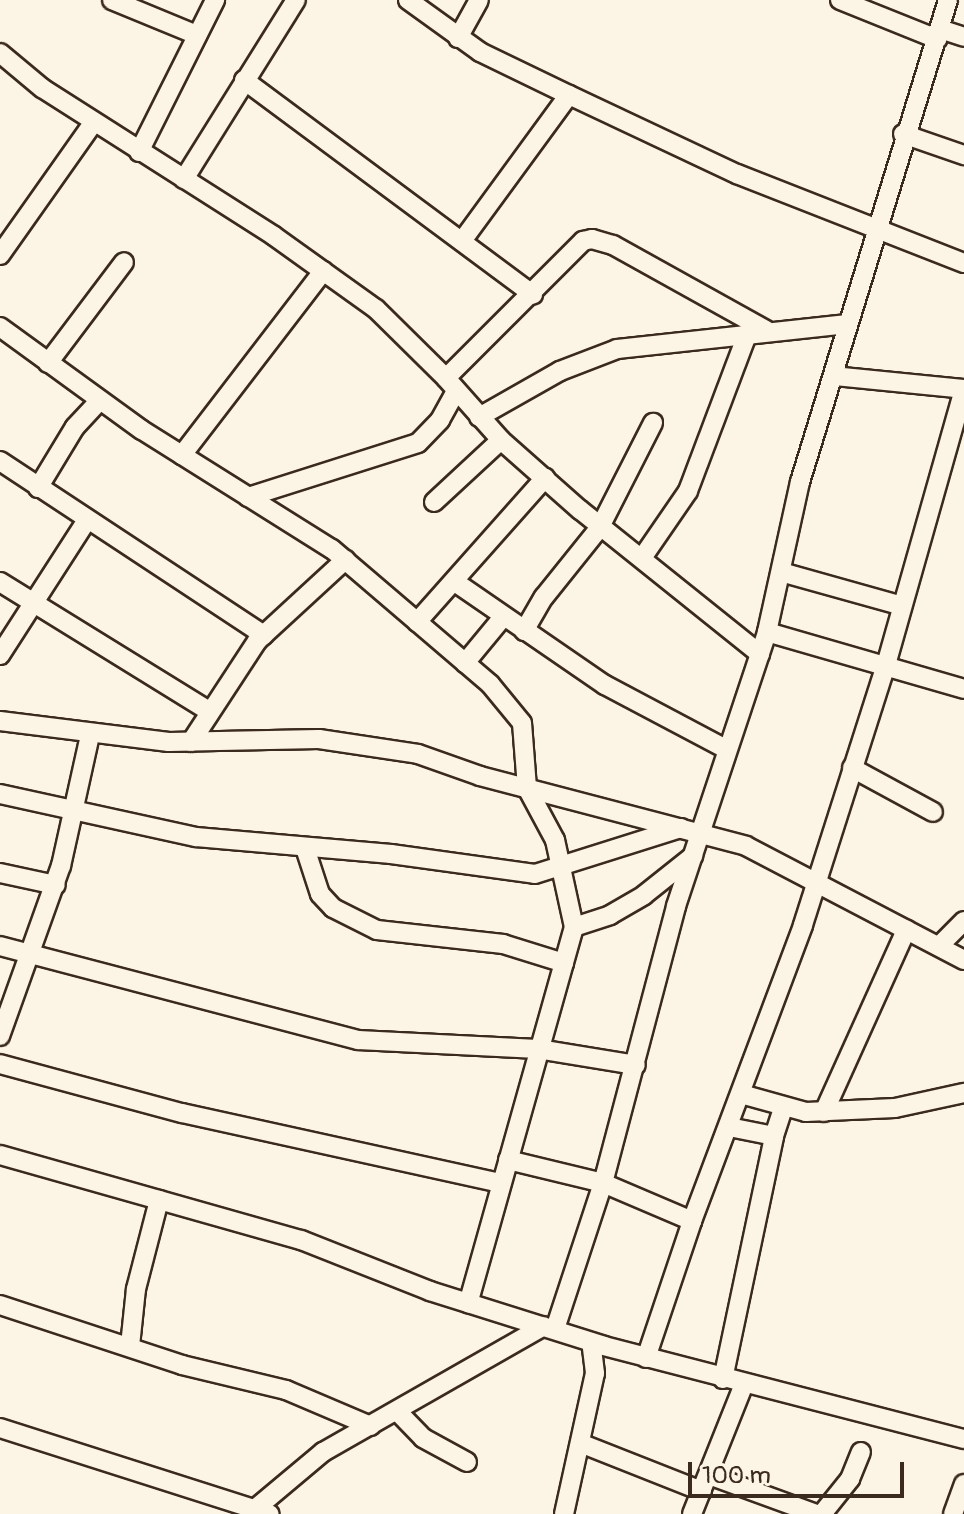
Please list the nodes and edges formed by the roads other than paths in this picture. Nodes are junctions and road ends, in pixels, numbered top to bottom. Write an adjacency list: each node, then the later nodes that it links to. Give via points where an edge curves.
1 (112, 0): 9 (street)
2 (215, 0): 9 (street)
3 (296, 0): 13 (street)
4 (408, 0): 11 (street)
5 (479, 0): 11 (street)
6 (840, 0): 8 (street)
7 (948, 0): 8 (street)
8 (938, 34): 10 (street); 16 (street)
9 (197, 35): 17 (street)
10 (964, 37)
11 (458, 38): 14 (street)
12 (0, 53): 15 (street)
13 (244, 80): 19 (street); 21 (street)
14 (569, 95): 20 (street, via 737,174); 21 (street)
15 (93, 123): 17 (street); 22 (street)
16 (903, 134): 18 (street); 20 (street)
17 (139, 152): 19 (street)
18 (964, 155)
19 (184, 179): 25 (street)
20 (878, 231): 24 (street); 27 (street)
21 (462, 241): 26 (street)
22 (0, 255)
23 (124, 262): 30 (street)
24 (964, 263)
25 (323, 271): 32 (street, via 376,309); 38 (street)
26 (533, 295): 29 (street, via 583,241 592,239 613,245); 32 (street)
27 (848, 324): 29 (street); 31 (street)
28 (0, 327): 30 (street)
29 (757, 331): 35 (street, via 644,343 590,357); 46 (street, via 688,491)
30 (48, 363): 34 (street)
31 (834, 376): 33 (street); 48 (street, via 800,482)
32 (451, 385): 35 (street); 42 (street, via 440,420 418,443)
33 (964, 389): 52 (street)
34 (99, 401): 38 (street); 41 (street, via 75,427)
35 (479, 417): 37 (street)
36 (653, 423): 45 (street)
37 (501, 440): 40 (street); 43 (street)
38 (182, 455): 42 (street)
39 (0, 461): 41 (street)
40 (545, 478): 45 (street); 50 (street)
41 (38, 488): 44 (street)
42 (248, 497): 47 (street)
43 (434, 502)
44 (87, 520): 51 (street); 57 (street)
45 (600, 527): 46 (street); 55 (street)
46 (642, 558): 58 (street)
47 (345, 560): 54 (street); 57 (street)
48 (781, 572): 52 (street); 56 (street)
49 (0, 582): 51 (street)
50 (455, 582): 53 (street); 54 (street)
51 (34, 601): 59 (street); 63 (street)
52 (899, 605): 61 (street)
53 (503, 617): 55 (street); 60 (street)
54 (417, 622): 60 (street)
55 (524, 631): 67 (street, via 663,719)
56 (767, 632): 58 (street); 61 (street)
57 (264, 635): 63 (street)
58 (760, 654): 67 (street)
59 (0, 655)
60 (465, 663): 69 (street, via 502,695 522,723)
61 (886, 665): 62 (street); 68 (street)
62 (964, 689)
63 (209, 711): 66 (street)
64 (0, 721): 65 (street)
65 (90, 735): 66 (street); 72 (street)
66 (191, 742): 69 (street, via 319,739 378,746)
67 (724, 748): 74 (street)
68 (852, 768): 71 (street); 79 (street)
69 (527, 788): 73 (street); 77 (street, via 555,840)
70 (0, 794): 72 (street)
71 (933, 812)
72 (76, 813): 75 (street, via 196,837); 80 (street)
73 (681, 828): 74 (street); 77 (street, via 650,842 588,854)
74 (702, 830): 76 (street); 79 (street)
75 (305, 848): 77 (street, via 535,874); 88 (street, via 320,894 333,908 377,930 503,944)
76 (693, 856): 82 (street, via 644,895 610,915); 92 (street)
77 (561, 869): 82 (street)
78 (0, 873): 80 (street)
79 (815, 880): 83 (street); 94 (street)
80 (56, 885): 86 (street)
81 (964, 921): 84 (street)
82 (574, 927): 88 (street)
83 (906, 930): 84 (street); 96 (street)
84 (940, 945): 87 (street)
85 (0, 946): 86 (street)
86 (34, 952): 89 (street); 90 (street, via 343,1038)
87 (964, 960)
88 (564, 963): 90 (street)
89 (0, 1036)
90 (538, 1049): 92 (street); 100 (street)
91 (0, 1064): 101 (street, via 182,1113)
92 (636, 1065): 102 (street)
93 (964, 1093): 96 (street, via 895,1108)
94 (741, 1094): 95 (street); 97 (street)
95 (783, 1108): 96 (street); 98 (street)
96 (824, 1112)
97 (729, 1127): 98 (street); 104 (street)
98 (774, 1136): 111 (street)
99 (0, 1155): 103 (street)
100 (508, 1160): 101 (street); 102 (street)
101 (501, 1183): 105 (street)
102 (603, 1183): 104 (street); 107 (street)
103 (159, 1200): 105 (street, via 301,1240); 109 (street, via 136,1289)
104 (692, 1221): 110 (street)
105 (468, 1303): 107 (street)
106 (0, 1305): 109 (street)
107 (549, 1328): 108 (street); 113 (street)
108 (591, 1342): 110 (street); 117 (street, via 596,1360)
109 (130, 1346): 114 (street, via 286,1390)
110 (646, 1358): 111 (street)
111 (723, 1379): 112 (street)
112 (744, 1384): 116 (street); 120 (street)
113 (397, 1411): 114 (street); 119 (street, via 423,1438)
114 (371, 1426): 122 (street, via 323,1452)
115 (0, 1428): 122 (street)
116 (964, 1439)
117 (580, 1443): 120 (street); 123 (street)
118 (861, 1452): 126 (street, via 850,1479)
119 (467, 1462)
120 (706, 1483): 124 (street); 125 (street)
121 (964, 1484): 127 (street)
122 (263, 1511)
123 (564, 1514)
124 (692, 1514)
125 (816, 1514)
126 (822, 1514)
127 (953, 1514)

